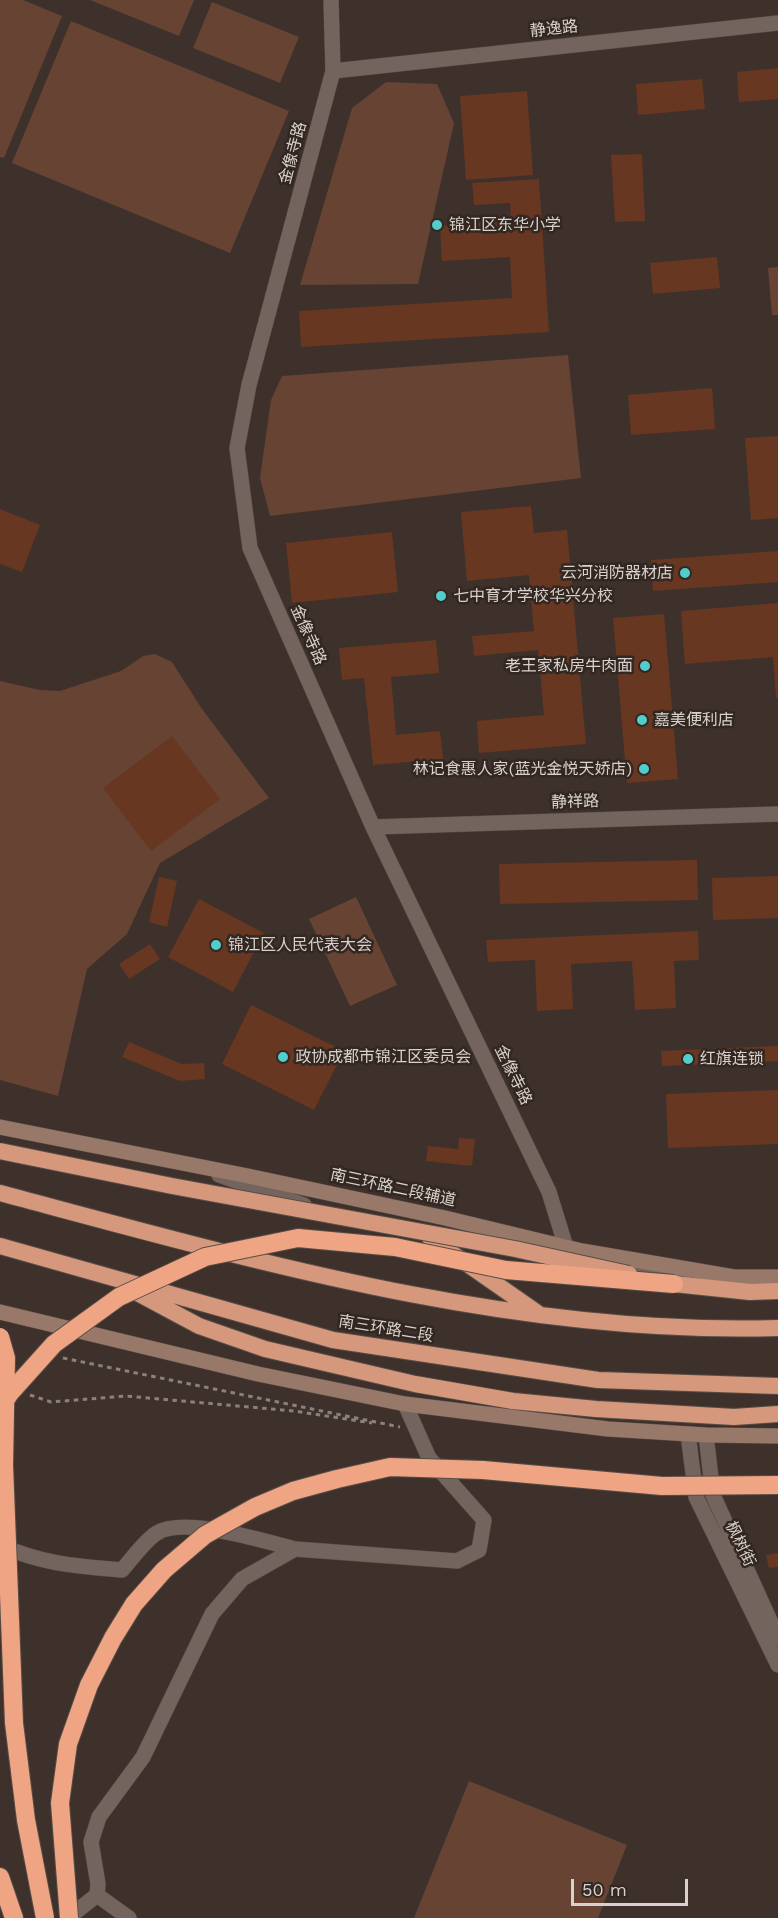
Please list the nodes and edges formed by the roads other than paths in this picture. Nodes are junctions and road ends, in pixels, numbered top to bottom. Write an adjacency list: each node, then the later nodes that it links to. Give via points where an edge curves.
1 (331, 0): 3 (street, 金像寺路)
2 (778, 23): 3 (street, 静逸路)
3 (333, 71): 5 (street, 金像寺路, via 249,385 237,448 250,548)
4 (778, 813): 5 (street, 静祥路)
5 (373, 827): 12 (street, 金像寺路, via 549,1192)
6 (0, 1127): 8 (main road, 南三环路二段辅道)
7 (0, 1151): 16 (highway, bridge, via 515,1249)
8 (183, 1163): 10 (street, via 302,1204); 12 (main road, 南三环路二段辅道)
9 (0, 1193): 19 (highway, via 332,1279)
10 (430, 1238): 14 (street, via 551,1265); 19 (highway)
11 (0, 1246): 13 (highway, 南三环路二段)
12 (566, 1247): 14 (main road, 南三环路二段辅道)
13 (98, 1272): 22 (highway, 南三环路二段, via 333,1340 598,1380); 25 (highway, via 199,1326 265,1349 415,1384 513,1401 596,1409 734,1417)
14 (734, 1277): 15 (main road, 南三环路二段辅道)
15 (778, 1277)
16 (674, 1284): 17 (highway); 24 (highway, bridge, via 506,1270 395,1247 298,1238 205,1257 119,1297 54,1344)
17 (778, 1291)
18 (0, 1312): 23 (main road, via 258,1374)
19 (542, 1317): 20 (highway, via 721,1329)
20 (778, 1328)
21 (0, 1337): 37 (highway, bridge, via 6,1358 4,1465 14,1723 26,1820)
22 (778, 1386)
23 (405, 1404): 26 (main road, via 608,1429); 31 (street, via 429,1458 484,1520 479,1550 457,1561)
24 (0, 1408)
25 (778, 1414)
26 (688, 1434): 27 (main road); 33 (street, 枫树街, via 696,1497)
27 (706, 1435): 28 (main road); 32 (street, 枫树街, via 712,1495)
28 (778, 1436)
29 (778, 1485): 38 (highway, bridge, via 662,1486 483,1470 390,1467 293,1491 206,1535 165,1570 134,1604 89,1685 68,1744 60,1803)
30 (0, 1545): 31 (street, via 61,1565 122,1570 158,1532 182,1526)
31 (295, 1548): 35 (street, via 242,1579 212,1614 143,1757 99,1817 91,1842)
32 (778, 1638)
33 (778, 1665)
34 (0, 1877): 36 (highway)
35 (97, 1895): 38 (street); 39 (street)
36 (14, 1918)
37 (45, 1918)
38 (68, 1918)
39 (129, 1918)

